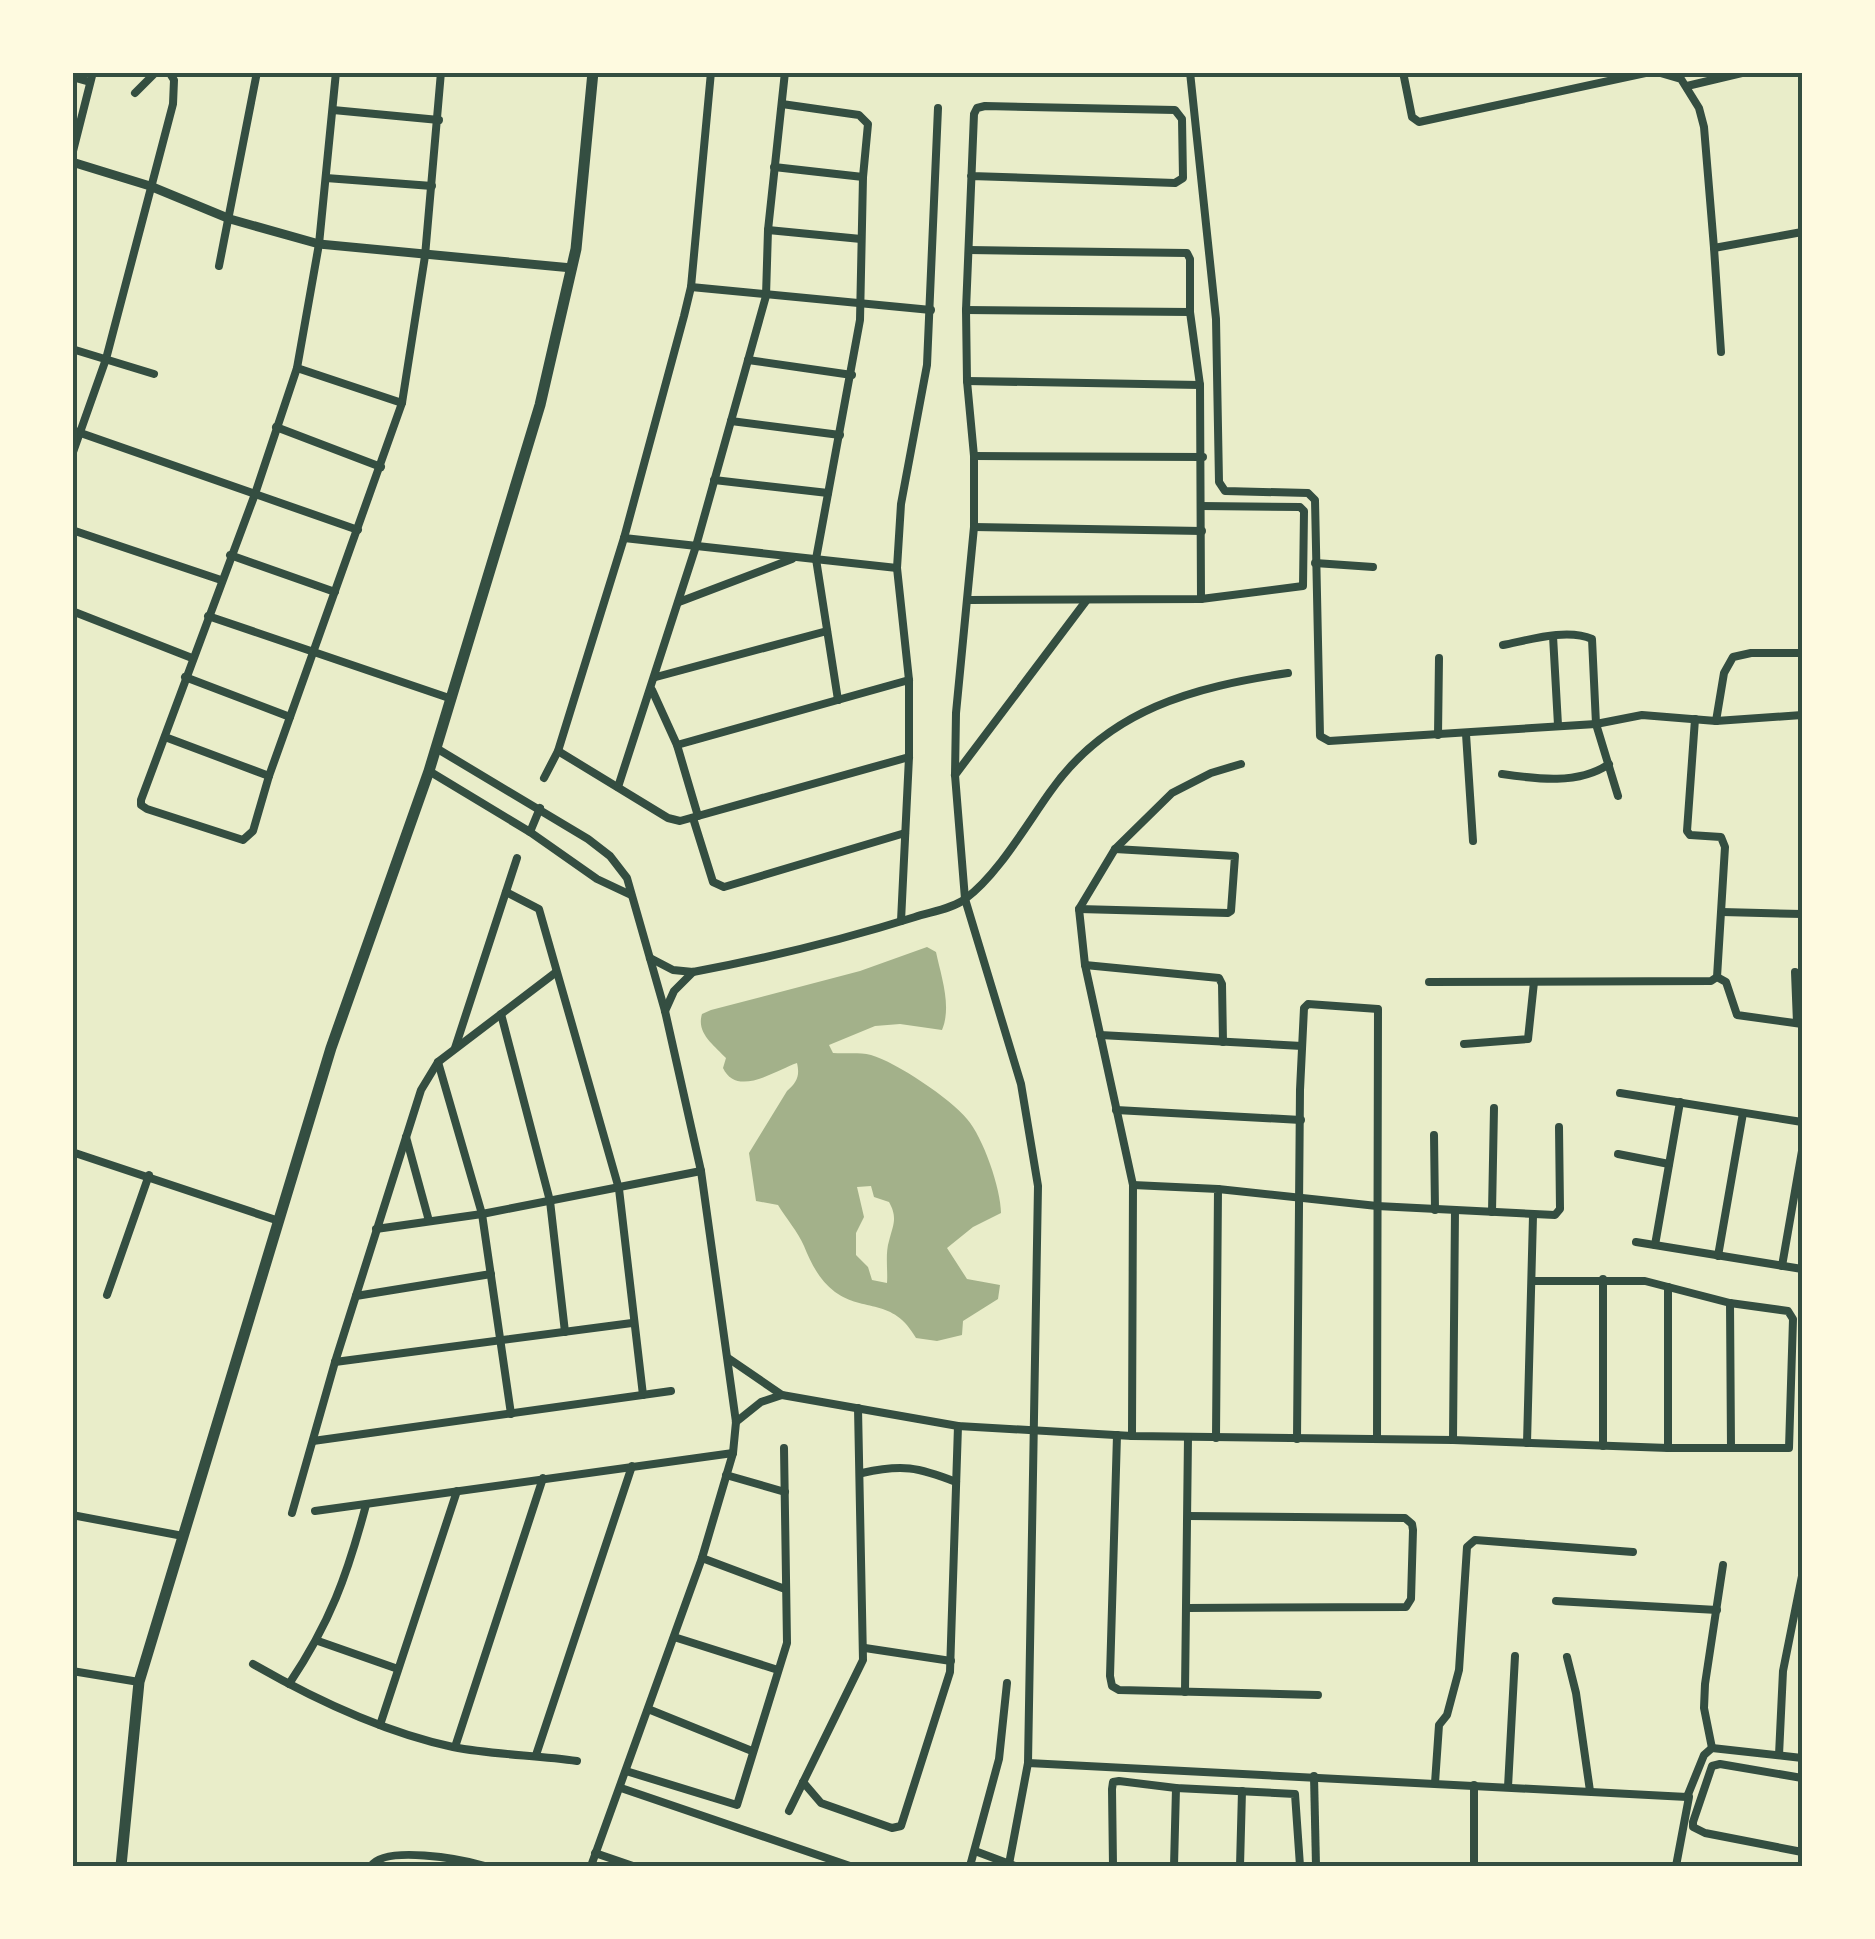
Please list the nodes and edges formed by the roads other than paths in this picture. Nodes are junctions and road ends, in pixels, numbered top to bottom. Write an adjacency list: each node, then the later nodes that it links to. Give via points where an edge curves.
1 (156, 72): 16 (street)
2 (169, 72): 26 (street, via 172,104)
3 (256, 72): 28 (street)
4 (336, 72): 19 (street)
5 (441, 72): 20 (street)
6 (594, 72): 37 (main road)
7 (711, 72): 38 (street)
8 (784, 72): 17 (street)
9 (1190, 72): 75 (street, via 1216,319 1218,482 1225,491 1313,495)
10 (1403, 72): 11 (street, via 1412,117 1419,122)
11 (1653, 72): 15 (street)
12 (1746, 72): 15 (street)
13 (72, 76): 14 (street)
14 (92, 77): 21 (street)
15 (1687, 86): 33 (street, via 1704,127)
16 (135, 93)
17 (782, 104): 22 (street); 24 (street, via 866,118)
18 (938, 108): 41 (street)
19 (333, 110): 20 (street); 25 (street)
20 (438, 120): 27 (street)
21 (72, 159): 26 (street)
22 (774, 167): 24 (street); 29 (street)
23 (971, 176): 23 (street, via 1175,183 1184,178 1182,119 1175,110 977,108); 34 (street)
24 (862, 177): 31 (street)
25 (326, 178): 27 (street); 32 (street)
26 (150, 186): 28 (street); 46 (street)
27 (432, 186): 35 (street)
28 (230, 219): 32 (street); 36 (street)
29 (768, 230): 31 (street); 39 (street)
30 (1802, 232): 33 (street)
31 (860, 240): 40 (street)
32 (320, 244): 35 (street); 48 (street)
33 (1714, 248): 45 (street)
34 (968, 250): 42 (street); 43 (street, via 1182,251 1190,259)
35 (424, 256): 37 (street); 53 (street)
36 (218, 266)
37 (572, 268): 98 (main road, via 540,406)
38 (691, 287): 39 (street); 70 (street)
39 (766, 296): 40 (street); 47 (street)
40 (860, 304): 41 (street); 50 (street)
41 (932, 310): 77 (street)
42 (966, 310): 43 (street); 51 (street)
43 (1190, 312): 52 (street)
44 (72, 348): 46 (street)
45 (1721, 352)
46 (106, 359): 49 (street); 56 (street)
47 (748, 360): 50 (street); 54 (street)
48 (297, 368): 53 (street); 55 (street)
49 (154, 374)
50 (852, 374): 57 (street)
51 (967, 380): 52 (street); 59 (street)
52 (1200, 385): 60 (street)
53 (402, 404): 61 (street)
54 (731, 421): 57 (street); 62 (street)
55 (276, 427): 61 (street); 64 (street)
56 (76, 431): 58 (street); 64 (street)
57 (840, 435): 63 (street)
58 (72, 455)
59 (974, 456): 60 (street); 66 (street)
60 (1203, 457): 65 (street)
61 (381, 467): 68 (street)
62 (714, 480): 63 (street); 71 (street)
63 (828, 493): 74 (street)
64 (255, 494): 68 (street); 72 (street)
65 (1201, 506): 69 (street); 81 (street, via 1300,508 1306,582)
66 (974, 527): 69 (street); 80 (street)
67 (72, 530): 78 (street)
68 (358, 530): 79 (street)
69 (1202, 532): 81 (street)
70 (624, 538): 71 (street); 111 (street)
71 (696, 546): 73 (street); 83 (street)
72 (230, 555): 78 (street); 79 (street)
73 (794, 558): 74 (street); 83 (street)
74 (816, 559): 77 (street); 86 (street)
75 (1314, 563): 76 (street); 107 (street, via 1320,736 1328,741)
76 (1373, 566)
77 (897, 568): 96 (street)
78 (222, 580): 85 (street)
79 (334, 592): 89 (street)
80 (969, 600): 82 (street); 117 (street)
81 (1201, 600): 82 (street)
82 (1086, 601): 117 (street)
83 (679, 602): 95 (street)
84 (72, 611): 91 (street)
85 (208, 616): 89 (street); 91 (street)
86 (827, 631): 95 (street); 99 (street)
87 (1554, 636): 88 (street); 104 (street); 105 (street, via 1592,638)
88 (1503, 645)
89 (313, 651): 98 (street); 101 (street)
90 (1802, 653): 103 (street, via 1733,658)
91 (192, 658): 94 (street)
92 (1439, 658): 107 (street)
93 (1288, 673): 131 (street, via 1200,688 1118,726 1078,757)
94 (186, 677): 101 (street); 108 (street)
95 (656, 677): 97 (street)
96 (908, 680): 99 (street); 112 (street)
97 (652, 690): 109 (street); 120 (street)
98 (452, 699): 110 (main road)
99 (838, 700): 109 (street)
100 (1802, 715): 103 (street)
101 (290, 717): 118 (street)
102 (1695, 719): 103 (street); 105 (street, via 1642,715); 133 (street, via 1687,831 1723,840)
103 (1716, 721)
104 (1558, 724): 105 (street); 106 (street)
105 (1596, 724): 114 (street)
106 (1466, 734): 107 (street); 126 (street)
107 (1438, 735)
108 (165, 738): 118 (street); 118 (street, via 141,800 147,809 243,840 253,831)
109 (677, 746): 123 (street)
110 (436, 748): 115 (main road); 122 (street)
111 (558, 751): 119 (street); 120 (street)
112 (909, 757): 123 (street); 125 (street)
113 (1241, 764): 127 (street, via 1172,793)
114 (1609, 764): 116 (street, via 1572,778); 121 (street)
115 (429, 771): 124 (street); 180 (main road, via 331,1048)
116 (1502, 774)
117 (955, 775): 131 (street)
118 (269, 776)
119 (544, 778)
120 (618, 788): 123 (street, via 668,818)
121 (1618, 796)
122 (540, 808): 124 (street); 130 (street, via 610,856)
123 (696, 817): 125 (street, via 714,882 724,887)
124 (530, 832): 130 (street)
125 (905, 832): 135 (street)
126 (1473, 841)
127 (1114, 848): 132 (street); 132 (street, via 1235,856 1231,911)
128 (517, 858): 129 (street)
129 (506, 892): 138 (street, via 539,909); 151 (street)
130 (630, 895): 136 (street)
131 (965, 899): 135 (street); 209 (street, via 1021,1084 1035,1160)
132 (1079, 909): 137 (street)
133 (1722, 912): 134 (street); 141 (street)
134 (1802, 914)
135 (901, 921): 139 (street)
136 (648, 956): 139 (street, via 661,966); 144 (street)
137 (1085, 965): 147 (street); 148 (street, via 1219,978)
138 (555, 972): 145 (street); 170 (street)
139 (693, 972): 144 (street)
140 (1795, 972): 146 (street)
141 (1717, 977): 143 (street); 146 (street, via 1726,982 1737,1015)
142 (1429, 982): 143 (street)
143 (1534, 982): 149 (street, via 1528,1040)
144 (665, 1012): 167 (street)
145 (501, 1014): 151 (street); 173 (street)
146 (1800, 1024)
147 (1100, 1036): 148 (street); 156 (street)
148 (1224, 1042): 150 (street)
149 (1464, 1044)
150 (1302, 1046): 158 (street); 174 (street, via 1308,1004 1378,1009)
151 (455, 1048): 152 (street)
152 (438, 1062): 162 (street); 178 (street)
153 (1620, 1093): 154 (street)
154 (1680, 1102): 157 (street); 166 (street)
155 (1494, 1108): 177 (street)
156 (1116, 1110): 158 (street); 169 (street)
157 (1743, 1113): 159 (street); 185 (street)
158 (1301, 1120): 172 (street)
159 (1802, 1122)
160 (1559, 1126): 179 (street, via 1559,1212)
161 (1434, 1134): 175 (street)
162 (406, 1137): 181 (street); 182 (street)
163 (1802, 1151): 186 (street)
164 (72, 1152): 168 (street)
165 (1618, 1154): 166 (street)
166 (1669, 1164): 184 (street)
167 (700, 1172): 170 (street); 198 (street)
168 (149, 1175): 180 (street); 192 (street)
169 (1133, 1186): 171 (street); 211 (street)
170 (619, 1189): 173 (street); 195 (street)
171 (1218, 1190): 172 (street); 213 (street)
172 (1302, 1198): 174 (street); 214 (street)
173 (550, 1201): 178 (street); 196 (street)
174 (1377, 1206): 175 (street); 215 (street)
175 (1434, 1210): 176 (street)
176 (1455, 1210): 177 (street); 216 (street)
177 (1492, 1212): 179 (street)
178 (482, 1214): 181 (street); 188 (street)
179 (1533, 1216): 190 (street)
180 (279, 1221): 236 (main road)
181 (430, 1221): 182 (street)
182 (376, 1228): 193 (street)
183 (1636, 1242): 184 (street)
184 (1656, 1246): 185 (street)
185 (1718, 1256): 186 (street)
186 (1782, 1266): 187 (street)
187 (1802, 1270)
188 (491, 1274): 193 (street); 197 (street)
189 (1603, 1279): 190 (street); 191 (street); 219 (street)
190 (1534, 1281): 218 (street)
191 (1668, 1287): 194 (street); 221 (street)
192 (107, 1295)
193 (356, 1296): 199 (street)
194 (1730, 1303): 204 (street, via 1792,1314); 222 (street)
195 (632, 1323): 196 (street); 202 (street)
196 (565, 1332): 197 (street)
197 (501, 1341): 199 (street); 206 (street)
198 (728, 1358): 201 (street); 207 (street)
199 (335, 1362): 217 (street)
200 (671, 1391): 202 (street)
201 (782, 1394): 205 (street); 207 (street)
202 (642, 1395): 206 (street)
203 (1802, 1402): 204 (street)
204 (1791, 1404): 222 (street, via 1789,1448)
205 (858, 1408): 208 (street); 225 (street)
206 (511, 1414): 217 (street)
207 (736, 1422): 223 (street)
208 (958, 1426): 209 (street); 228 (street)
209 (1036, 1431): 210 (street); 269 (street)
210 (1116, 1435): 211 (street); 258 (street, via 1110,1681 1120,1690)
211 (1132, 1436): 212 (street)
212 (1188, 1437): 213 (street); 235 (street)
213 (1216, 1438): 214 (street)
214 (1297, 1438): 215 (street)
215 (1377, 1439): 216 (street)
216 (1454, 1440): 218 (street)
217 (312, 1441): 233 (street)
218 (1527, 1443): 219 (street)
219 (1603, 1446): 221 (street)
220 (784, 1448): 230 (street)
221 (1668, 1448): 222 (street)
222 (1732, 1448)
223 (733, 1453): 224 (street); 226 (street)
224 (632, 1466): 227 (street); 266 (street)
225 (862, 1473): 228 (street, via 904,1466); 247 (street)
226 (726, 1475): 230 (street); 238 (street)
227 (542, 1478): 229 (street); 262 (street)
228 (956, 1482): 250 (street)
229 (457, 1491): 231 (street); 253 (street)
230 (785, 1492): 241 (street)
231 (366, 1505): 232 (street); 246 (street, via 349,1569)
232 (315, 1511)
233 (292, 1513)
234 (72, 1515): 236 (street)
235 (1188, 1516): 243 (street); 243 (street, via 1406,1518 1413,1530 1412,1591 1406,1607)
236 (183, 1536): 255 (main road)
237 (1633, 1552): 274 (street, via 1470,1543 1459,1670 1438,1730)
238 (702, 1558): 241 (street); 245 (street)
239 (1723, 1565): 244 (street)
240 (1802, 1576): 265 (street, via 1784,1671)
241 (785, 1589): 254 (street, via 789,1626)
242 (1556, 1602): 244 (street)
243 (1186, 1608): 258 (street)
244 (1716, 1610): 263 (street, via 1704,1696)
245 (674, 1637): 254 (street); 260 (street)
246 (318, 1641): 253 (street); 257 (street)
247 (865, 1648): 250 (street); 273 (street)
248 (1515, 1656): 276 (street)
249 (1566, 1656): 279 (street)
250 (951, 1661): 273 (street, via 901,1826 821,1803)
251 (252, 1664): 257 (street)
252 (72, 1670): 255 (street)
253 (398, 1670): 261 (street)
254 (778, 1670): 264 (street)
255 (139, 1682): 288 (main road)
256 (1006, 1683): 284 (street, via 999,1759)
257 (289, 1684): 261 (street)
258 (1184, 1692): 259 (street)
259 (1318, 1695)
260 (648, 1710): 264 (street); 270 (street)
261 (380, 1725): 262 (street)
262 (455, 1747): 266 (street)
263 (1712, 1748): 265 (street); 281 (street)
264 (752, 1751): 270 (street, via 736,1806)
265 (1779, 1754): 267 (street)
266 (536, 1755): 268 (street)
267 (1802, 1758)
268 (577, 1761)
269 (1028, 1763): 271 (street); 287 (street)
270 (626, 1771): 277 (street)
271 (1314, 1776): 274 (street); 299 (street)
272 (1802, 1778): 282 (street, via 1716,1764)
273 (804, 1782): 283 (street)
274 (1435, 1783): 275 (street)
275 (1474, 1785): 276 (street); 300 (street)
276 (1508, 1787): 279 (street)
277 (621, 1788): 286 (street); 293 (street)
278 (1176, 1788): 280 (street); 295 (street, via 1114,1782); 296 (street)
279 (1590, 1790): 281 (street)
280 (1242, 1792): 297 (street); 298 (street, via 1295,1794)
281 (1687, 1797): 282 (street); 301 (street)
282 (1698, 1800): 285 (street, via 1692,1822 1697,1830)
283 (789, 1811)
284 (975, 1852): 287 (street); 294 (street)
285 (1802, 1852)
286 (595, 1853): 291 (street); 292 (street)
287 (1012, 1865)
288 (121, 1866)
289 (370, 1866): 290 (street, via 397,1855)
290 (484, 1866)
291 (590, 1866)
292 (632, 1866)
293 (850, 1866)
294 (970, 1866)
295 (1113, 1866)
296 (1174, 1866)
297 (1240, 1866)
298 (1300, 1866)
299 (1316, 1866)
300 (1474, 1866)
301 (1676, 1866)

